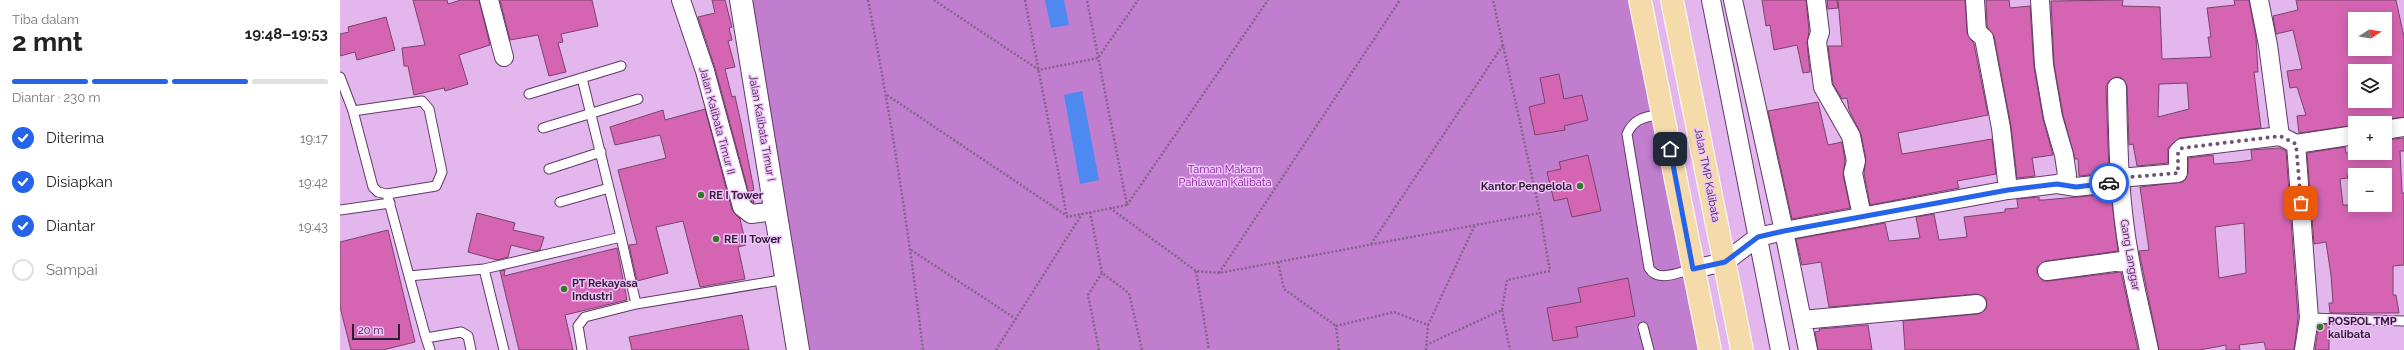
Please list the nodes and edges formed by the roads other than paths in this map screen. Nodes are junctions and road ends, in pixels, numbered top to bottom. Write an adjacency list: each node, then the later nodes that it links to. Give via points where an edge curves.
1 (488, 0): 12 (street)
2 (681, 0): 37 (street, Jalan Kalibata Timur II, via 705,72 742,207 751,214)
3 (741, 0): 37 (street, Jalan Kalibata Timur I)
4 (1640, 0): 45 (main road)
5 (1672, 0): 43 (main road, Jalan TMP Kalibata)
6 (1711, 0): 41 (street)
7 (1733, 0): 39 (street)
8 (1816, 0): 38 (street, via 1823,87 1851,136 1856,161 1853,173)
9 (1975, 0): 33 (street, via 1977,32 1984,38 2001,128)
10 (2040, 0): 31 (street, via 2044,66 2067,175 2064,182)
11 (2259, 0): 25 (street, via 2268,45)
12 (504, 57)
13 (621, 66): 15 (lane)
14 (340, 77): 19 (lane)
15 (582, 78): 17 (lane); 20 (lane)
16 (2117, 86): 30 (street, Gang Langgar)
17 (529, 94)
18 (638, 99): 20 (lane)
19 (354, 111): 34 (lane, via 373,188); 34 (lane, via 422,101 429,109 442,172 441,179 436,186)
20 (591, 114): 23 (lane); 28 (lane)
21 (1658, 114): 45 (lane, via 1644,117 1630,126 1627,134 1649,268 1659,277)
22 (2404, 127): 24 (street)
23 (543, 128)
24 (2392, 129)
25 (2280, 136): 27 (street); 30 (street, via 2182,148 2178,152 2178,173)
26 (2348, 136): 27 (street)
27 (2296, 144): 51 (street)
28 (601, 152): 29 (lane); 32 (lane)
29 (549, 169)
30 (2120, 180): 31 (street, via 2076,187); 42 (street, Gang Langgar)
31 (2057, 184): 33 (street)
32 (609, 188): 35 (lane); 40 (lane)
33 (2008, 190): 38 (street)
34 (389, 199): 36 (lane); 47 (lane)
35 (560, 202)
36 (340, 210)
37 (776, 211): 48 (street, Jalan Kalibata Timur I)
38 (1862, 216): 39 (street)
39 (1784, 231): 41 (street); 52 (street)
40 (621, 237): 44 (lane); 49 (lane)
41 (1758, 237): 43 (street); 64 (street)
42 (2129, 260): 46 (street); 66 (street, Gang Langgar)
43 (1725, 262): 45 (street); 63 (main road, Jalan TMP Kalibata)
44 (484, 269): 47 (lane); 58 (lane)
45 (1693, 269): 62 (main road)
46 (2047, 271)
47 (409, 276): 55 (lane)
48 (787, 279): 49 (lane); 60 (street, Jalan Kalibata Timur I)
49 (636, 304): 59 (lane, via 584,317 578,326)
50 (1977, 304): 52 (street)
51 (2309, 318): 53 (lane); 67 (street)
52 (1802, 320): 65 (street)
53 (2404, 321)
54 (1643, 327): 61 (lane)
55 (426, 338): 56 (lane); 57 (lane, via 461,332 468,336)
56 (430, 350)
57 (471, 350)
58 (504, 350)
59 (582, 350)
60 (798, 350)
61 (1649, 350)
62 (1710, 350)
63 (1742, 350)
64 (1780, 350)
65 (1808, 350)
66 (2149, 350)
67 (2304, 350)

